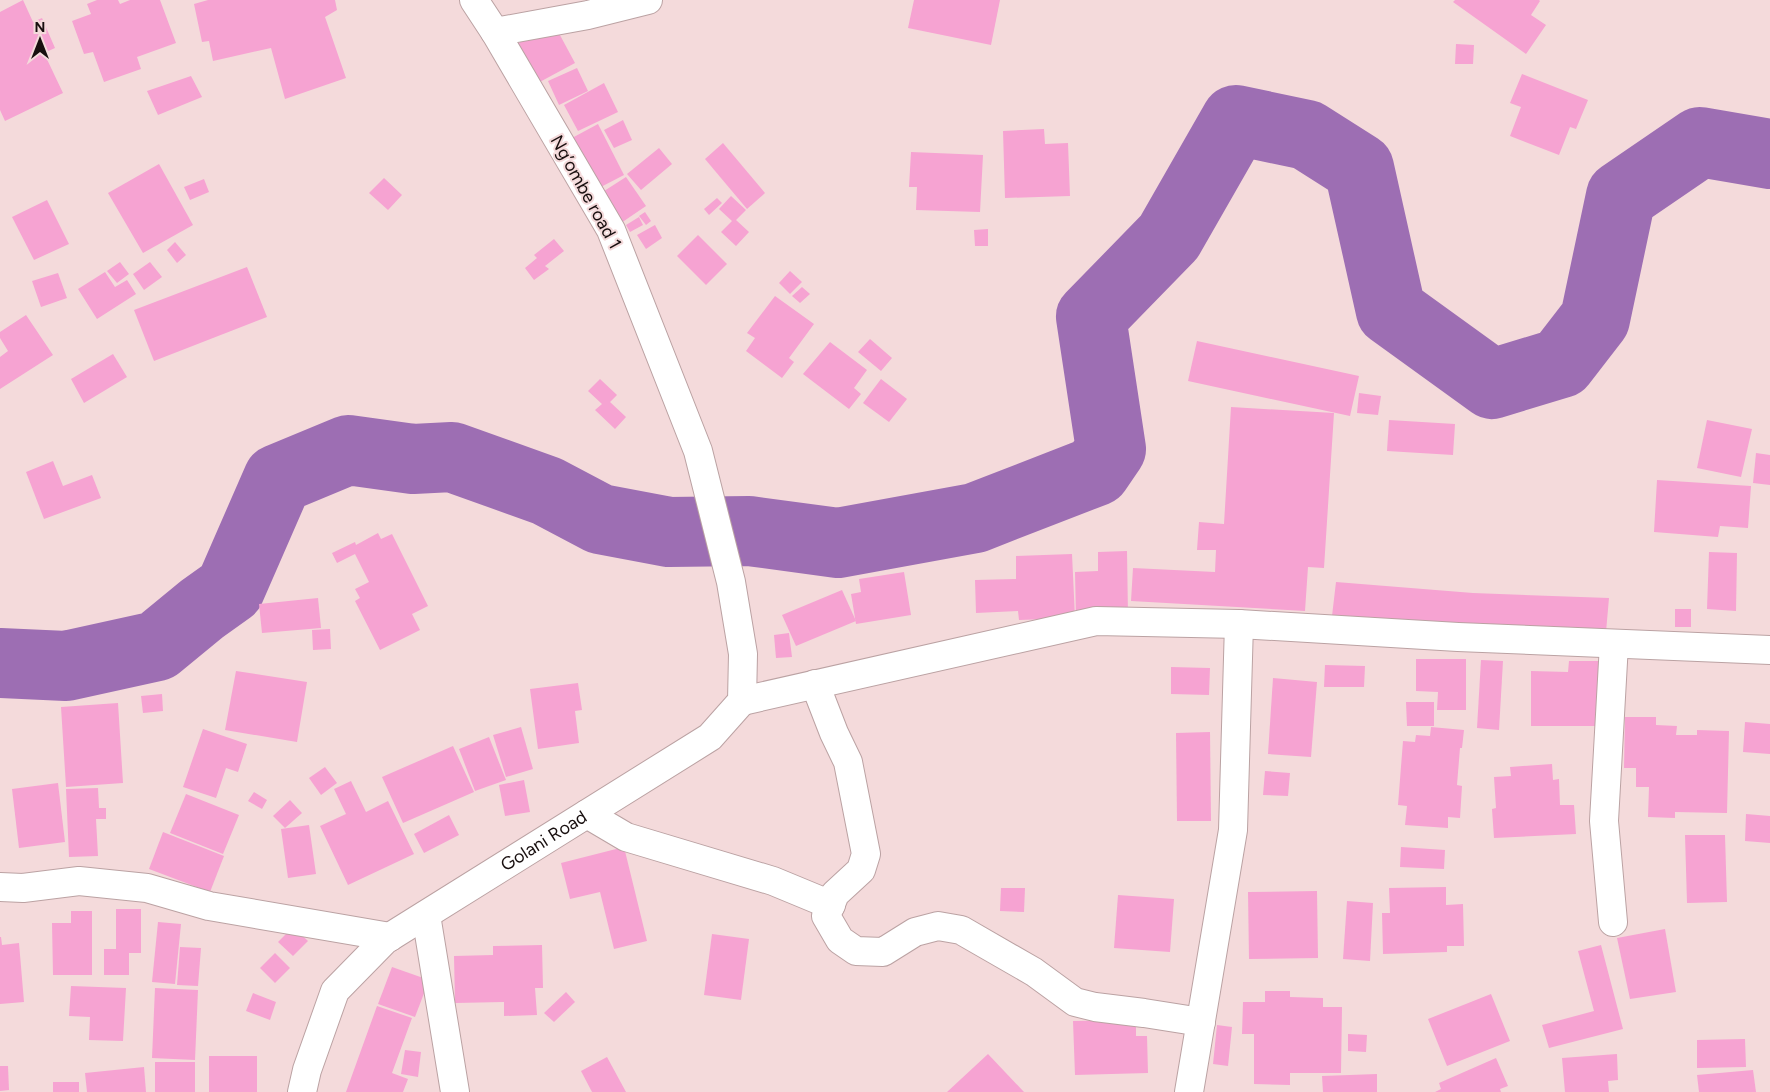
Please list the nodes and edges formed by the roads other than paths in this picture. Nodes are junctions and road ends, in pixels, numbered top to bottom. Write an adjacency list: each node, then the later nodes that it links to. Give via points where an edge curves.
1 (474, 0): 3 (street, Ng’ombe road 1)
2 (648, 0): 3 (street)
3 (495, 32): 8 (street, Ng’ombe road 1, via 611,230 698,451 731,582 743,654)
4 (1239, 624): 5 (street); 7 (street, via 1096,621); 15 (street, via 1233,830)
5 (1614, 644): 6 (street); 13 (street, via 1604,820)
6 (1770, 650)
7 (815, 684): 8 (street); 11 (street, via 848,762 866,854 861,870 835,894)
8 (742, 702): 9 (street, Golani Road, via 710,737)
9 (587, 814): 11 (street, via 626,836 773,881); 12 (street, Golani Road)
10 (0, 887): 14 (street, via 22,888 79,881 147,888 209,906)
11 (831, 905): 15 (street, via 826,916 840,940 856,950 882,952 915,932 938,926 961,930 1034,972 1075,1002 1095,1008)
12 (426, 915): 14 (street, Golani Road); 17 (street)
13 (1613, 922)
14 (390, 937): 16 (street, Golani Road, via 336,991)
15 (1201, 1022): 18 (street)
16 (302, 1092)
17 (455, 1092)
18 (1189, 1092)

